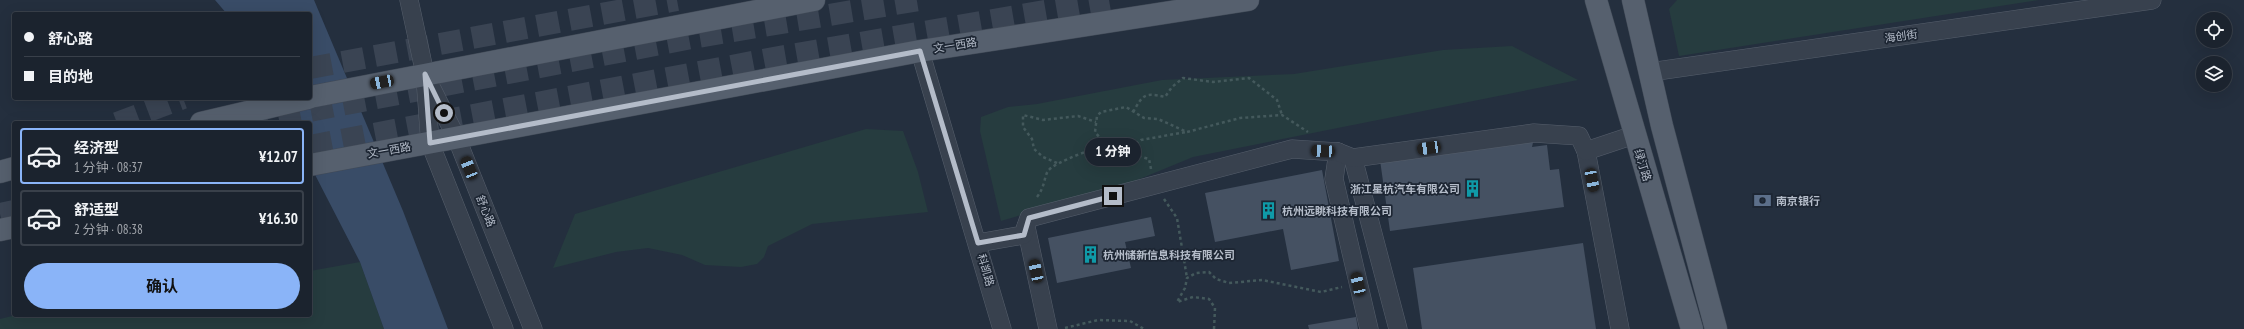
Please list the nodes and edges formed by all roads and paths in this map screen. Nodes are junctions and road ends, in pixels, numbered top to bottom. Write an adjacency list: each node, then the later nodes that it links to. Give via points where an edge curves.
1 (410, 0): 9 (street, 舒心路)
2 (814, 0): 9 (main road)
3 (1248, 0): 7 (main road, 文一西路)
4 (1596, 0): 17 (main road, 绿汀路)
5 (1633, 0): 8 (main road)
6 (2152, 0): 8 (street, 海创街)
7 (920, 51): 19 (main road, 文一西路); 30 (street, 科凯路)
8 (1650, 72): 44 (main road)
9 (425, 74): 10 (main road); 19 (street, 舒心路); 20 (street, 舒心路)
10 (312, 97)
11 (300, 100): 14 (main road)
12 (1132, 112): 13 (path, via 1142,97 1151,94 1164,97 1183,78 1213,82 1249,78 1277,100); 15 (path, via 1126,108 1111,109 1101,112); 16 (path)
13 (1282, 115): 16 (path, via 1240,118); 18 (path)
14 (209, 121)
15 (1096, 122): 21 (path, via 1094,132); 24 (path, via 1078,116 1043,120 1023,115 1023,127 1032,139 1034,149 1043,157)
16 (1187, 132): 21 (path, via 1141,140 1132,147 1113,140)
17 (1634, 135): 22 (street); 43 (main road, 绿汀路)
18 (1313, 136)
19 (457, 139): 20 (main road, 文一西路); 34 (street, 舒心路)
20 (430, 143): 25 (main road, 文一西路); 33 (street, 舒心路)
21 (1106, 144): 24 (path); 28 (path, via 1149,159)
22 (1586, 151): 23 (street, via 1579,136 1534,133); 42 (street)
23 (1346, 155): 28 (street, via 1292,149); 32 (street, via 1334,179); 41 (street)
24 (1057, 163): 29 (path, via 1047,172 1044,188 1036,199)
25 (312, 165)
26 (12, 169): 27 (main road)
27 (0, 172)
28 (1156, 185): 29 (street); 31 (path, via 1177,218)
29 (1028, 223): 30 (street, via 1024,235); 36 (street)
30 (978, 243): 35 (street, 科凯路)
31 (1187, 278): 32 (path, via 1196,272 1209,272 1216,279 1229,283 1262,280 1321,292); 39 (path, via 1177,302 1193,297 1209,299 1215,308)
32 (1358, 284): 40 (street)
33 (504, 329)
34 (533, 329)
35 (1002, 329)
36 (1048, 329)
37 (1063, 329): 38 (path, via 1098,320 1130,321)
38 (1144, 329)
39 (1214, 329)
40 (1369, 329)
41 (1398, 329)
42 (1620, 329)
43 (1692, 329)
44 (1716, 329)

